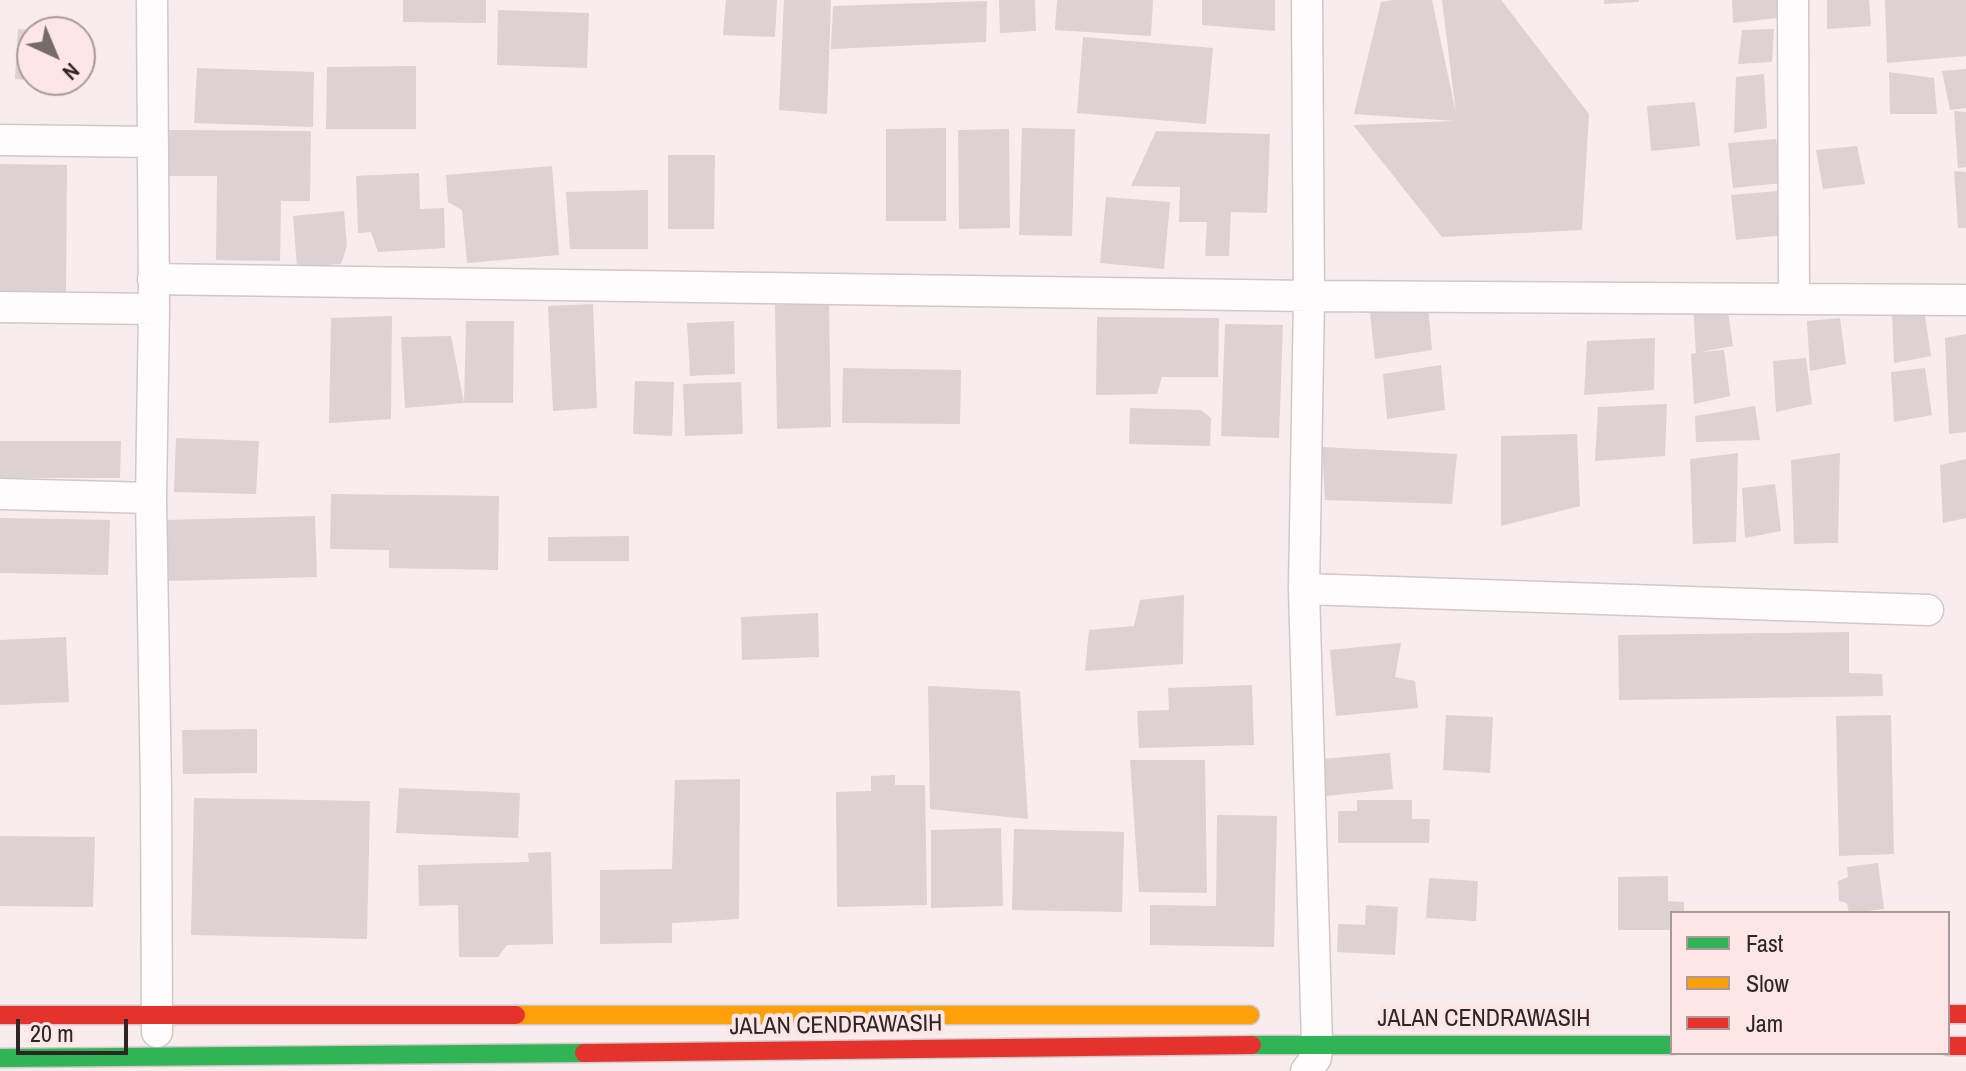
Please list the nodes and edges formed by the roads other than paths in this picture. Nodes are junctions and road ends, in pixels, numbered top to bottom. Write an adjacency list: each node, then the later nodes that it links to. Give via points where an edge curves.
1 (152, 0): 5 (street)
2 (1307, 0): 7 (street)
3 (1793, 0): 8 (street)
4 (0, 140): 5 (street)
5 (153, 142): 6 (street)
6 (154, 294): 7 (street); 10 (street); 12 (street)
7 (1309, 296): 8 (street); 13 (street)
8 (1794, 299): 9 (street)
9 (1966, 300)
10 (0, 307)
11 (0, 494): 12 (street)
12 (151, 498): 15 (street)
13 (1304, 589): 14 (street); 18 (street)
14 (1928, 610)
15 (157, 1014): 16 (main road, JALAN CENDRAWASIH); 17 (main road, JALAN CENDRAWASIH); 21 (street)
16 (0, 1015)
17 (1268, 1015)
18 (1316, 1041): 19 (main road, JALAN CENDRAWASIH); 21 (main road, JALAN CENDRAWASIH)
19 (1670, 1045)
20 (0, 1058): 21 (main road, JALAN CENDRAWASIH)
21 (157, 1058)

